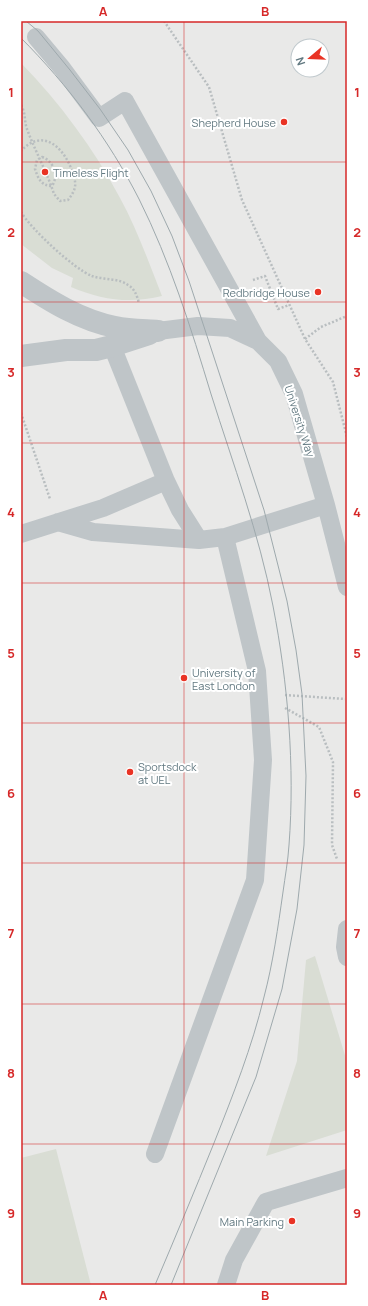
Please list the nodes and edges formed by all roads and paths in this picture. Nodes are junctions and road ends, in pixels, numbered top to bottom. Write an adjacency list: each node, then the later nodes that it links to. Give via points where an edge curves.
1 (164, 21): 11 (path, via 209,87 242,200)
2 (36, 37): 16 (lane, via 99,118 125,101)
3 (21, 106): 4 (path, via 26,115 26,127)
4 (32, 143): 5 (path); 6 (path); 7 (path, via 39,140 54,144 68,162 74,175 75,186 72,195 68,200 60,201)
5 (21, 151)
6 (39, 158): 7 (path); 7 (path, via 45,158 53,167 56,176); 7 (path, via 36,162 36,173 42,183)
7 (52, 186)
8 (21, 212): 12 (path, via 30,225 80,270 98,278 129,285 136,294)
9 (21, 282): 14 (street, University Way, via 52,302 92,321 116,328)
10 (268, 283): 11 (path, via 278,309)
11 (289, 305): 15 (path)
12 (140, 308)
13 (347, 316): 15 (path, via 321,327)
14 (158, 331): 16 (lane, University Way, via 213,326 230,328); 17 (street, University Way)
15 (306, 339): 20 (path, via 333,382)
16 (258, 341): 22 (lane, University Way, via 278,360 294,394)
17 (112, 346): 18 (street, University Way, via 96,350 66,350); 21 (lane)
18 (21, 356)
19 (21, 413): 23 (path)
20 (347, 437)
21 (166, 481): 23 (lane, via 103,508); 26 (lane)
22 (326, 505): 25 (lane); 27 (lane, University Way)
23 (58, 522): 24 (lane); 26 (lane, via 93,532)
24 (21, 534)
25 (225, 536): 26 (lane); 28 (lane, via 257,672)
26 (199, 540)
27 (347, 587)
28 (258, 693): 29 (path); 30 (path, via 319,727 333,762 332,845); 33 (lane, via 263,760 255,880)
29 (345, 699)
30 (337, 859)
31 (347, 929): 32 (lane)
32 (347, 957)
33 (155, 1154)
34 (347, 1178): 35 (lane, via 266,1202 234,1260)
35 (226, 1285)

